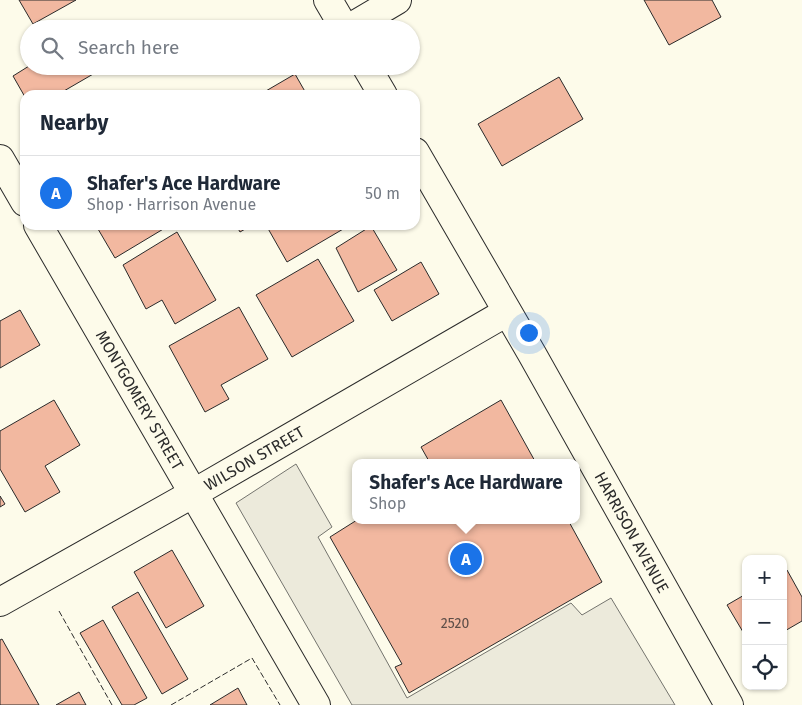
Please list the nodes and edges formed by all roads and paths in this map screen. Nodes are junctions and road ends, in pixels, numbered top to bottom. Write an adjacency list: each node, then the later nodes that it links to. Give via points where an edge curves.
1 (328, 0): 3 (street)
2 (397, 0): 4 (street)
3 (340, 20)
4 (362, 20)
5 (371, 75): 6 (street)
6 (380, 90)
7 (0, 159): 9 (street)
8 (420, 161): 11 (street, HARRISON AVENUE)
9 (20, 193)
10 (41, 230): 12 (street, MONTGOMERY STREET)
11 (507, 312): 12 (street, WILSON STREET); 15 (street, HARRISON AVENUE)
12 (194, 493): 13 (street, WILSON STREET); 14 (street, MONTGOMERY STREET)
13 (0, 602)
14 (316, 705)
15 (729, 705)

